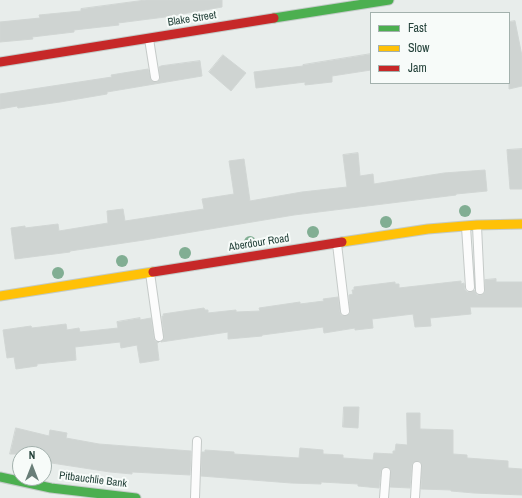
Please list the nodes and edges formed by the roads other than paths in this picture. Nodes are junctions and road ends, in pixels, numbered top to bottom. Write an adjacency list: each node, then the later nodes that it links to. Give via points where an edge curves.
1 (389, 0): 2 (street, Blake Street, via 303,10)
2 (149, 39): 3 (street, Blake Street); 4 (lane)
3 (0, 62)
4 (155, 77)
5 (522, 224): 6 (street, Aberdour Road)
6 (478, 225): 7 (street, Aberdour Road); 11 (lane)
7 (466, 226): 8 (street, Aberdour Road); 10 (lane)
8 (336, 243): 9 (street, Aberdour Road); 13 (lane)
9 (150, 272): 12 (street, Aberdour Road); 14 (lane)
10 (470, 288)
11 (480, 290)
12 (0, 296)
13 (345, 311)
14 (159, 337)
15 (197, 441): 20 (lane)
16 (417, 466): 22 (lane)
17 (386, 472): 21 (lane)
18 (0, 478): 19 (street, Pitbauchlie Bank, via 73,491)
19 (136, 498)
20 (195, 498)
21 (384, 498)
22 (416, 498)

